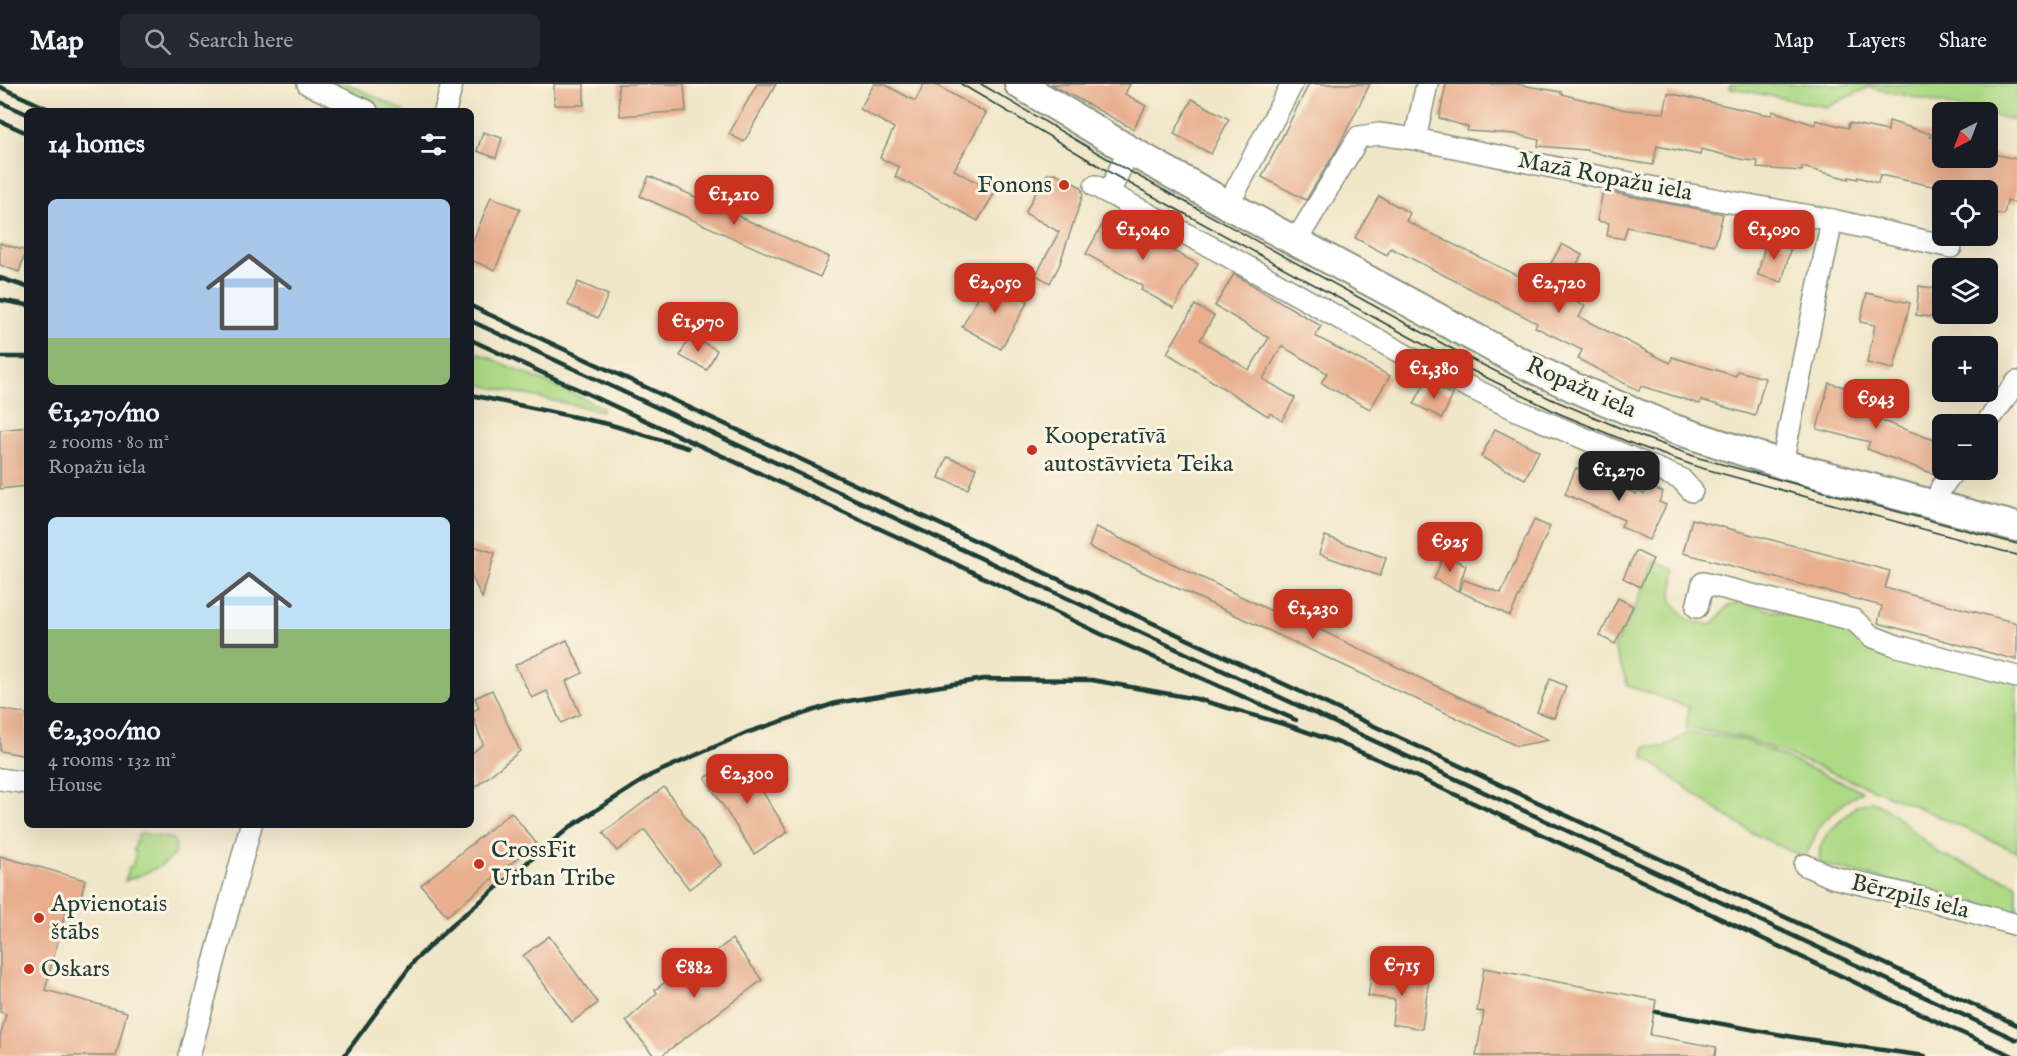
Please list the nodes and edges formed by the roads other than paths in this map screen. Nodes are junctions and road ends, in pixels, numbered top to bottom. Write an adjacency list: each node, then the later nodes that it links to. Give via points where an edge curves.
1 (308, 84): 6 (street)
2 (452, 84): 7 (street)
3 (1019, 84): 9 (street, Ropažu iela)
4 (1292, 84): 10 (street)
5 (1427, 84): 8 (street)
6 (361, 108)
7 (446, 108)
8 (1415, 139): 11 (street, Mazā Ropažu iela); 12 (street, Mazā Ropažu iela, via 1379,134 1359,137)
9 (1129, 150): 10 (street, Ropažu iela); 18 (street, Ropažu iela, via 1102,190 1423,365 1519,411 1681,479)
10 (1228, 205): 12 (street, Ropažu iela)
11 (1832, 220): 13 (street, Mazā Ropažu iela); 16 (street)
12 (1296, 242): 16 (street, Ropažu iela, via 1573,387 1674,429)
13 (1951, 247)
14 (2017, 382): 15 (street)
15 (1993, 414)
16 (1782, 464): 19 (street, Ropažu iela)
17 (1947, 480): 19 (street)
18 (1692, 491)
19 (1937, 505): 20 (street, Ropažu iela)
20 (2017, 527)
21 (1697, 607): 22 (street, via 1703,583 1854,620 1871,636 1897,646)
22 (2017, 677)
23 (0, 779): 24 (street)
24 (24, 783)
25 (249, 828): 28 (street)
26 (1805, 865): 27 (street, Bērzpils iela, via 1832,877)
27 (2017, 925)
28 (189, 1056)

